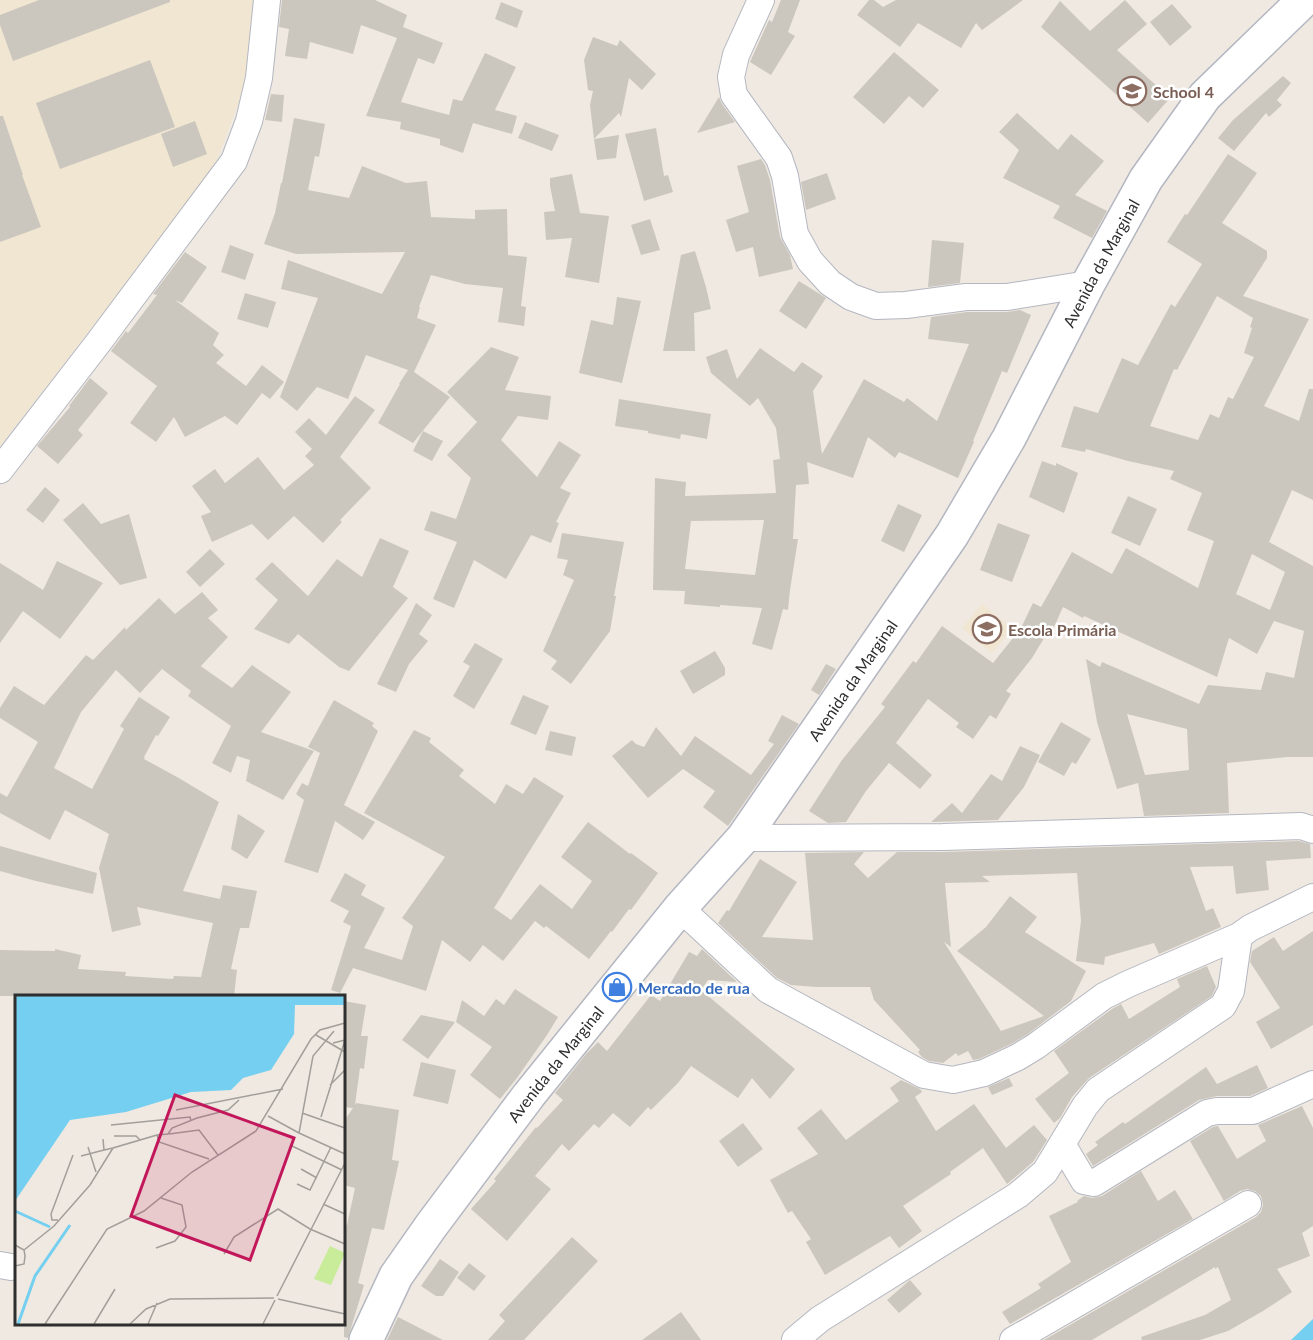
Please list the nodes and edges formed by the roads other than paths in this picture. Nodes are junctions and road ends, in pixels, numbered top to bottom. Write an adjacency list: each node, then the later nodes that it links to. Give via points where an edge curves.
1 (267, 0): 5 (street, via 259,78 234,161)
2 (761, 0): 4 (street, via 736,55 731,77 734,95 779,158 795,234 810,261 830,283 851,297 876,306 1007,297)
3 (1304, 0): 4 (street, Avenida da Marginal, via 1205,96 1146,179)
4 (1088, 284): 7 (street, Avenida da Marginal, via 1009,438 952,535)
5 (0, 470)
6 (1313, 830): 7 (street, via 1301,826 943,837)
7 (743, 838): 9 (street, Avenida da Marginal)
8 (1313, 897): 10 (street)
9 (680, 908): 10 (street, via 768,990 924,1075 953,1080 984,1073 1018,1057 1104,996); 15 (street, Avenida da Marginal, via 529,1095 430,1226 396,1276)
10 (1239, 936): 12 (street, via 1232,991 1223,1006 1098,1090)
11 (1313, 1084): 12 (street, via 1253,1112 1207,1113 1094,1183 1084,1181)
12 (1062, 1144): 14 (street, via 1045,1172 1018,1195)
13 (1248, 1204): 17 (street)
14 (826, 1330): 16 (street)
15 (366, 1340)
16 (795, 1340)
17 (1013, 1340)

